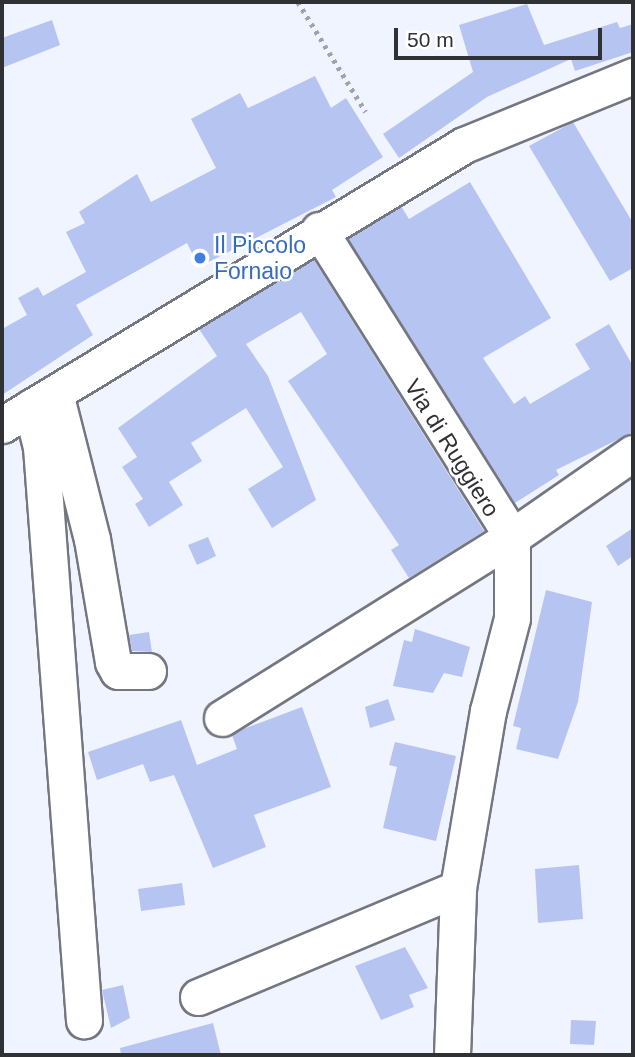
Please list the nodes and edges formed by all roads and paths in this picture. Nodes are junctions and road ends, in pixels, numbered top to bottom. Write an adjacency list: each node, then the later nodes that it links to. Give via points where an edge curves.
1 (298, 2): 3 (path)
2 (633, 76): 4 (street, via 464,145)
3 (366, 112)
4 (320, 230): 5 (street); 8 (street, Via di Ruggiero)
5 (43, 400): 6 (street); 9 (street, via 92,539 113,662 118,671); 13 (street, via 41,447)
6 (2, 425)
7 (633, 453): 8 (street, Via di Ruggiero)
8 (512, 537): 10 (street); 11 (street, via 512,618 488,711)
9 (148, 671)
10 (222, 718)
11 (458, 888): 12 (street); 14 (street)
12 (198, 997)
13 (84, 1020)
14 (452, 1055)

